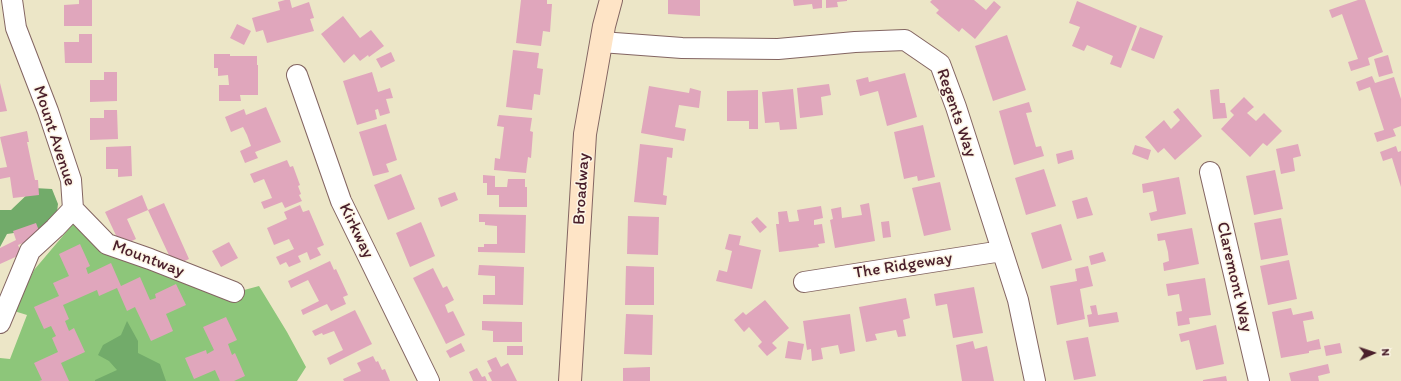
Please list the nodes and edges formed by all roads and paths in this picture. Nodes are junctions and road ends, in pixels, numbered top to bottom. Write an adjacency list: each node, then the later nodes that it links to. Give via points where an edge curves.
1 (12, 0): 3 (street, Mount Avenue)
2 (611, 0): 4 (street, Broadway)
3 (8, 31): 7 (street, Mount Avenue, via 48,111 71,180)
4 (601, 42): 8 (street, Regents Way, via 682,48 778,49 905,40 940,64); 13 (street, Broadway, via 586,134)
5 (297, 75): 12 (street, Kirkway, via 341,201)
6 (1210, 172): 15 (street, Claremont Way)
7 (73, 209): 10 (street, Mountway, via 107,244); 11 (street, Mount Avenue, via 30,251)
8 (1002, 251): 9 (street, The Ridgeway); 14 (street, Regents Way, via 1018,300)
9 (804, 282)
10 (234, 292)
11 (0, 323)
12 (429, 381)
13 (570, 381)
14 (1035, 381)
15 (1259, 381)

